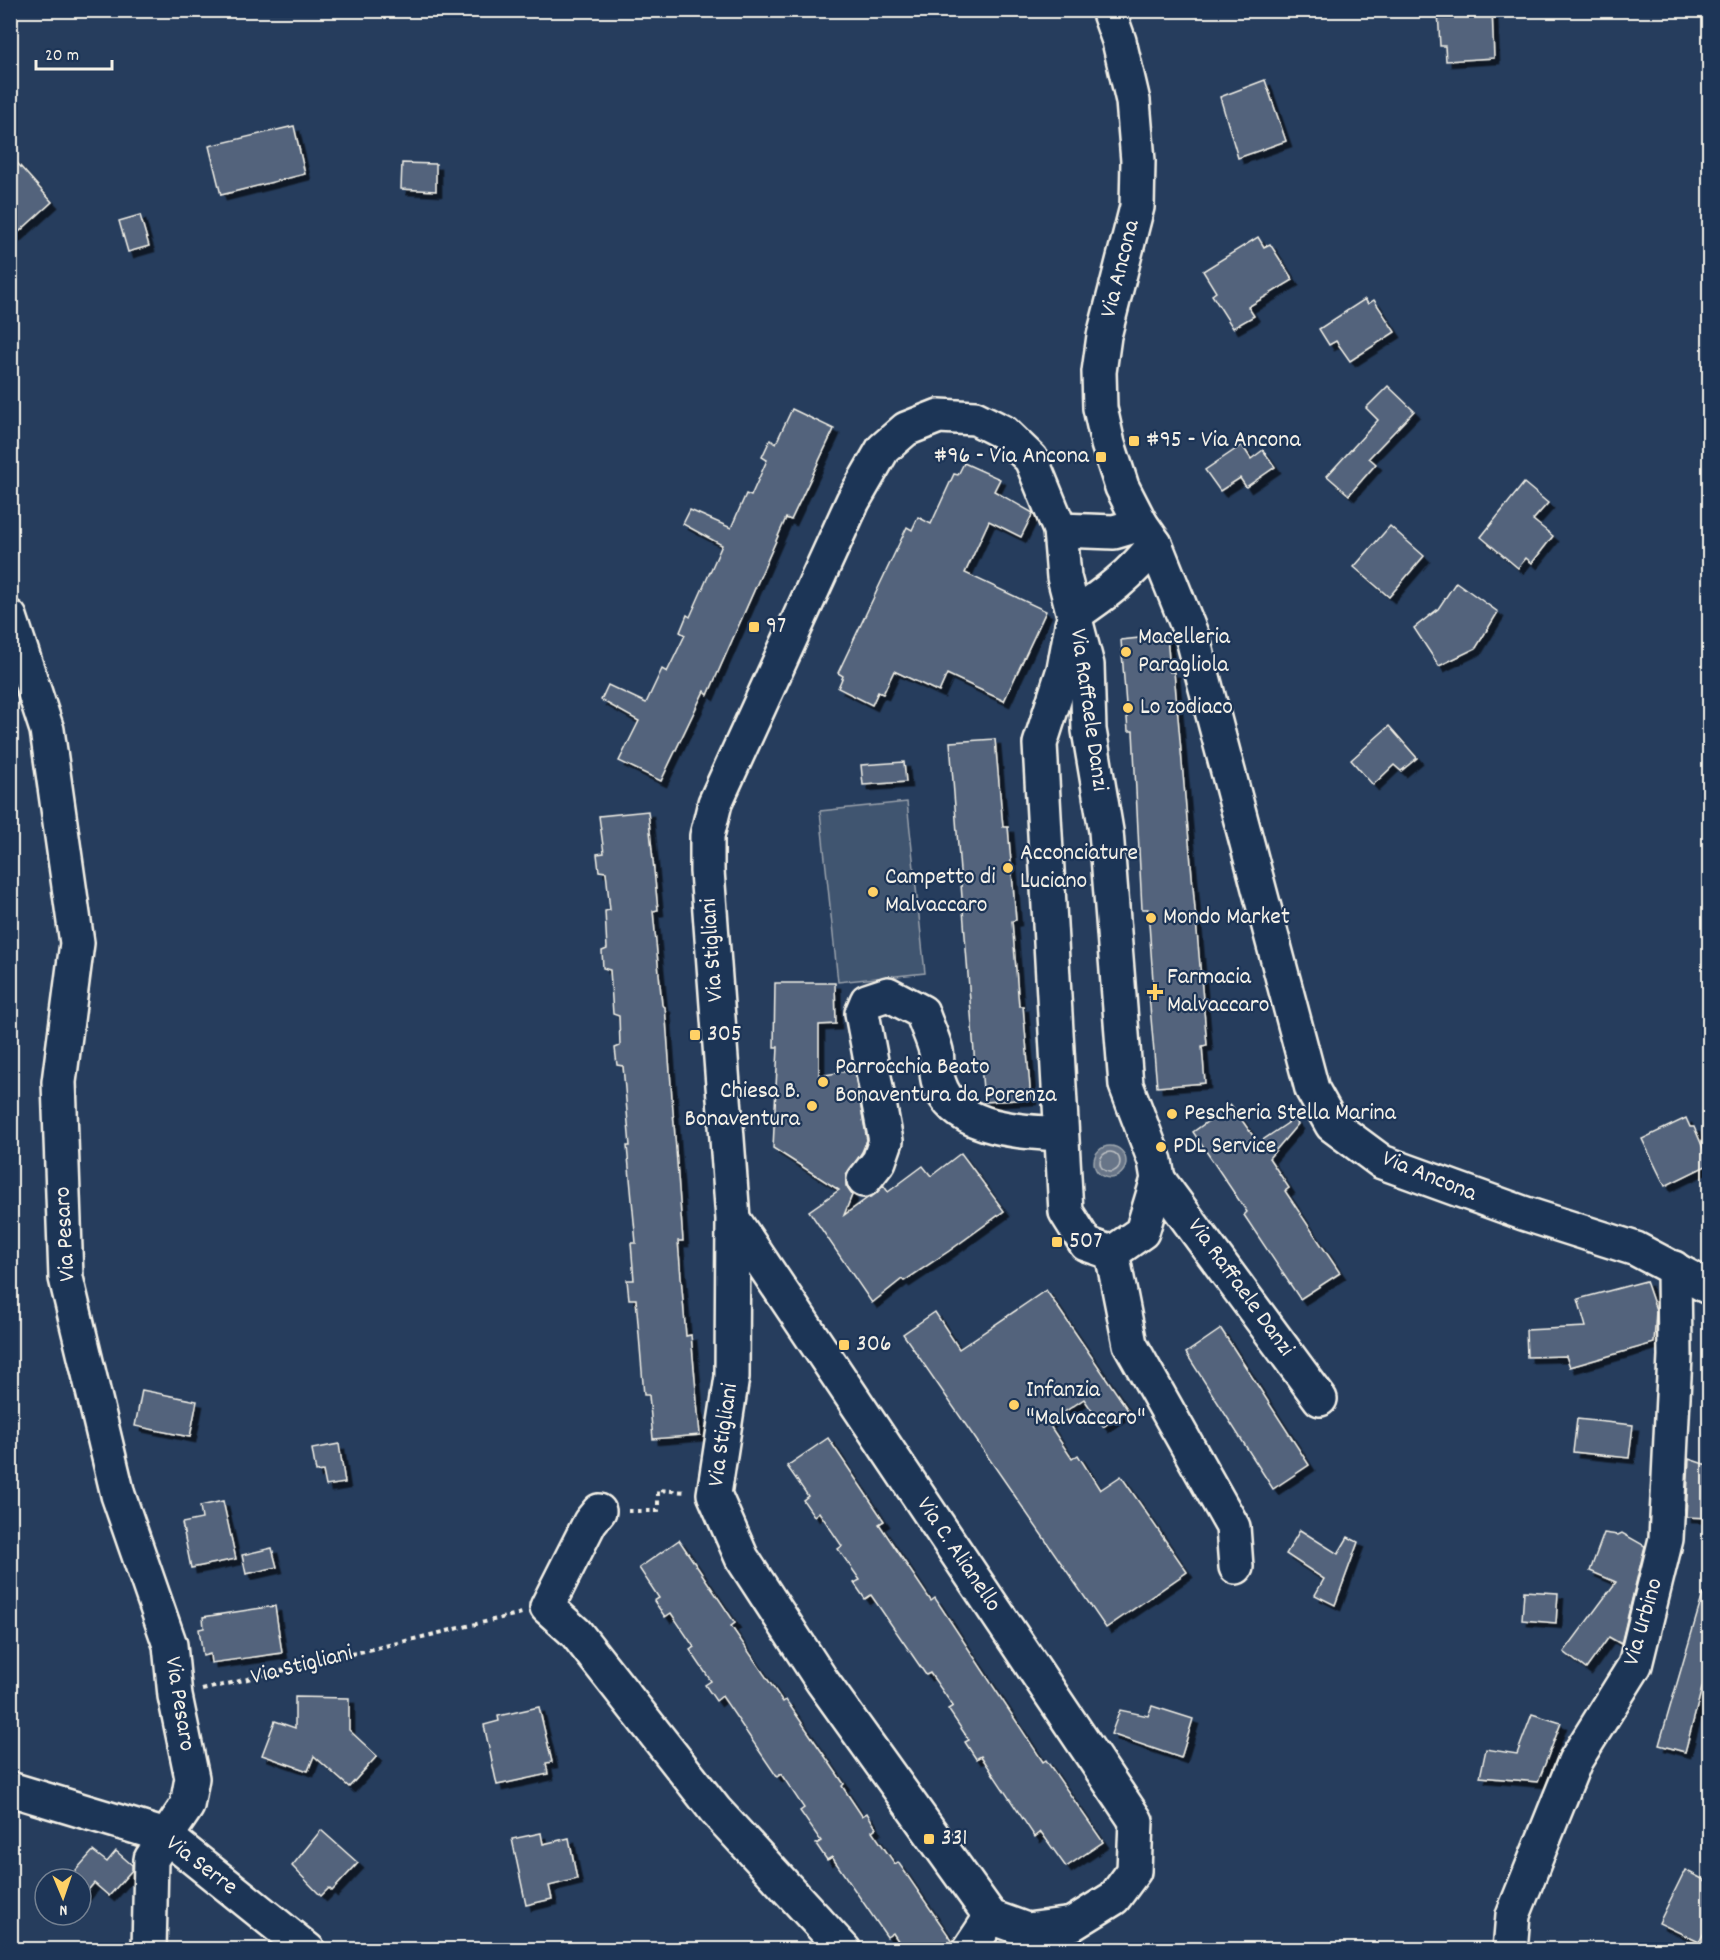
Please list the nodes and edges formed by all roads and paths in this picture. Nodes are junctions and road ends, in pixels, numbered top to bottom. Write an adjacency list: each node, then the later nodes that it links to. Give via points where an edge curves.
1 (1108, 10): 3 (street, Via Ancona, via 1133,101 1138,161 1137,207 1104,336 1100,408)
2 (1060, 530): 3 (street); 4 (street, Via Stigliani); 14 (street, Via Stigliani, via 1031,459 1003,432 975,418 939,416 906,429 883,449 854,501 715,803 707,836)
3 (1137, 533): 4 (street); 5 (street, via 1138,566); 6 (street, Via Ancona)
4 (1064, 577): 7 (street, Via Stigliani)
5 (1113, 588): 6 (street); 7 (street)
6 (1177, 598): 16 (street, Via Ancona, via 1193,639 1312,1089 1332,1125 1382,1162 1636,1249)
7 (1074, 615): 9 (street, Via Raffaele Danzi, via 1064,669); 10 (street, Via Raffaele Danzi, via 1086,665)
8 (10, 617): 23 (street, Via Pesaro, via 47,730 76,943 59,1082 66,1278 118,1495 170,1645)
9 (1043, 728): 10 (street, via 1062,725); 11 (street, Via Raffaele Danzi, via 1040,744)
10 (1089, 730): 12 (street, Via Raffaele Danzi, via 1106,831 1126,1085)
11 (1062, 1134): 13 (street, via 1023,1131 966,1117 950,1106 938,1082 936,1050 922,1012 888,994 867,1001 862,1012 886,1141 879,1161); 15 (street, Via Raffaele Danzi, via 1065,1212 1086,1244)
12 (1158, 1179): 15 (street, via 1142,1232); 18 (street, Via Raffaele Danzi)
13 (864, 1180)
14 (733, 1219): 19 (street, Via Stigliani, via 732,1377); 26 (street, Via C. Alianello, via 1136,1821 1134,1871 1114,1898 1072,1924 1027,1930)
15 (1112, 1252): 21 (street, via 1130,1344 1233,1527)
16 (1674, 1268): 17 (street, Via Ancona); 31 (street, Via Urbino, via 1676,1356 1666,1539 1635,1665 1575,1761 1513,1916)
17 (1710, 1288)
18 (1320, 1399)
19 (714, 1494): 20 (path, via 658,1490 658,1511); 26 (street, Via Stigliani, via 748,1568 822,1681)
20 (598, 1511): 22 (street)
21 (1236, 1567)
22 (548, 1607): 23 (path, Via Stigliani); 29 (street, via 576,1633 715,1810)
23 (175, 1696): 25 (street, Via Pesaro, via 192,1778 187,1806)
24 (10, 1789): 25 (street, Via Serre)
25 (166, 1836): 27 (street, Via Pesaro, via 151,1858); 28 (street, Via Serre)
26 (991, 1917): 30 (street)
27 (149, 1950)
28 (308, 1950)
29 (844, 1950)
30 (969, 1950)
31 (1510, 1950)

